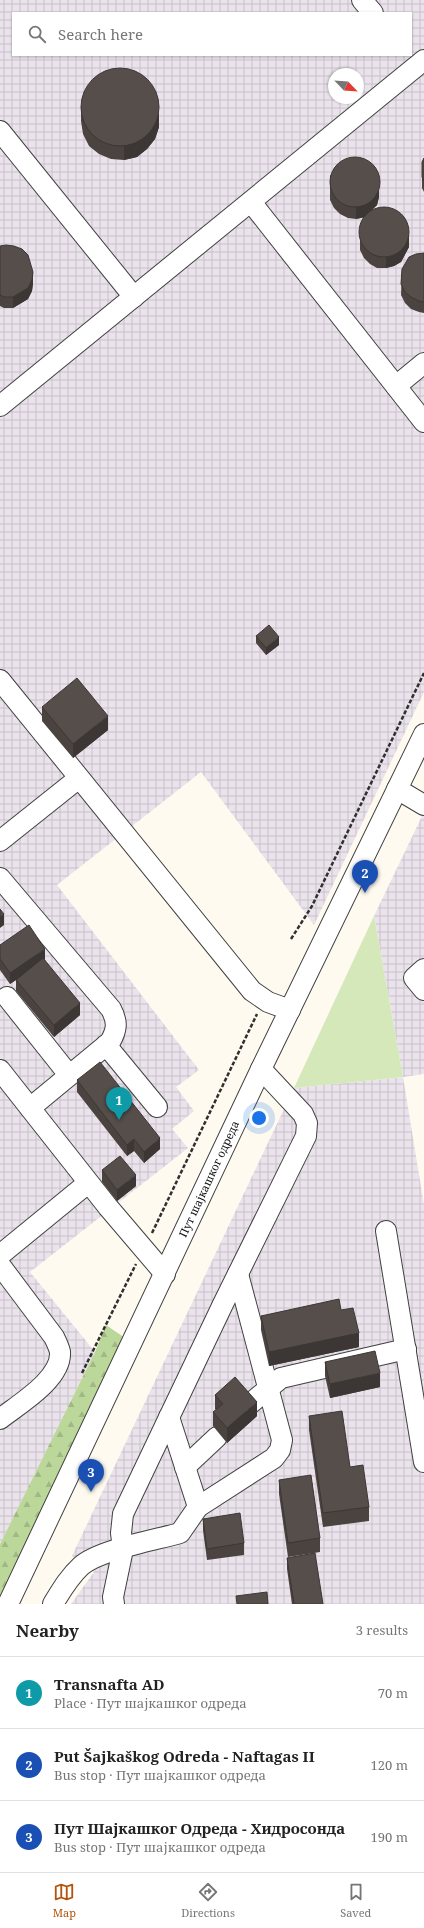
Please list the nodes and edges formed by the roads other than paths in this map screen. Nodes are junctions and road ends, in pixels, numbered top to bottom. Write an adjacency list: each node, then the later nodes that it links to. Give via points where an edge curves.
1 (362, 0): 2 (street)
2 (372, 12)
3 (418, 64): 5 (street)
4 (0, 131): 6 (street)
5 (251, 202): 6 (street); 8 (street)
6 (134, 297): 9 (street)
7 (424, 363): 8 (street)
8 (396, 386): 10 (street)
9 (0, 406)
10 (424, 422)
11 (0, 680): 13 (street)
12 (424, 734): 14 (street, Пут шајкашког одреда)
13 (79, 778): 17 (street); 22 (street, via 252,991)
14 (397, 789): 15 (street); 16 (street); 22 (street, Пут шајкашког одреда)
15 (424, 789)
16 (424, 805)
17 (0, 842)
18 (0, 878): 23 (street, via 111,1009 116,1019 116,1032)
19 (424, 969): 20 (street, via 414,978)
20 (424, 990)
21 (7, 997): 26 (street)
22 (290, 1010): 24 (street, Пут шајкашког одреда)
23 (106, 1045): 26 (street); 28 (street)
24 (261, 1069): 33 (street, Пут шајкашког одреда); 34 (street, via 303,1114 307,1123 306,1136)
25 (0, 1070): 27 (street)
26 (69, 1075): 27 (street)
27 (30, 1108): 29 (street)
28 (157, 1108)
29 (88, 1183): 31 (street); 33 (street)
30 (386, 1231): 37 (street)
31 (0, 1255)
32 (0, 1265): 41 (street, via 54,1337 60,1351 58,1364 50,1378)
33 (165, 1274): 47 (street, Пут шајкашког одреда)
34 (238, 1274): 35 (street); 36 (street)
35 (223, 1304): 36 (street, via 230,1302); 40 (street)
36 (247, 1306): 38 (street)
37 (406, 1349): 38 (street, via 281,1378); 43 (street)
38 (269, 1387): 39 (street); 45 (street, via 282,1440 280,1450 274,1458)
39 (251, 1403)
40 (169, 1417): 44 (street); 46 (street, via 123,1514)
41 (0, 1419)
42 (217, 1437): 44 (street)
43 (424, 1462)
44 (185, 1467): 45 (street)
45 (198, 1507): 46 (street, via 180,1533)
46 (123, 1549): 48 (street, via 100,1554 81,1566 69,1578); 49 (street, via 113,1597)
47 (8, 1604)
48 (53, 1604)
49 (114, 1604)

